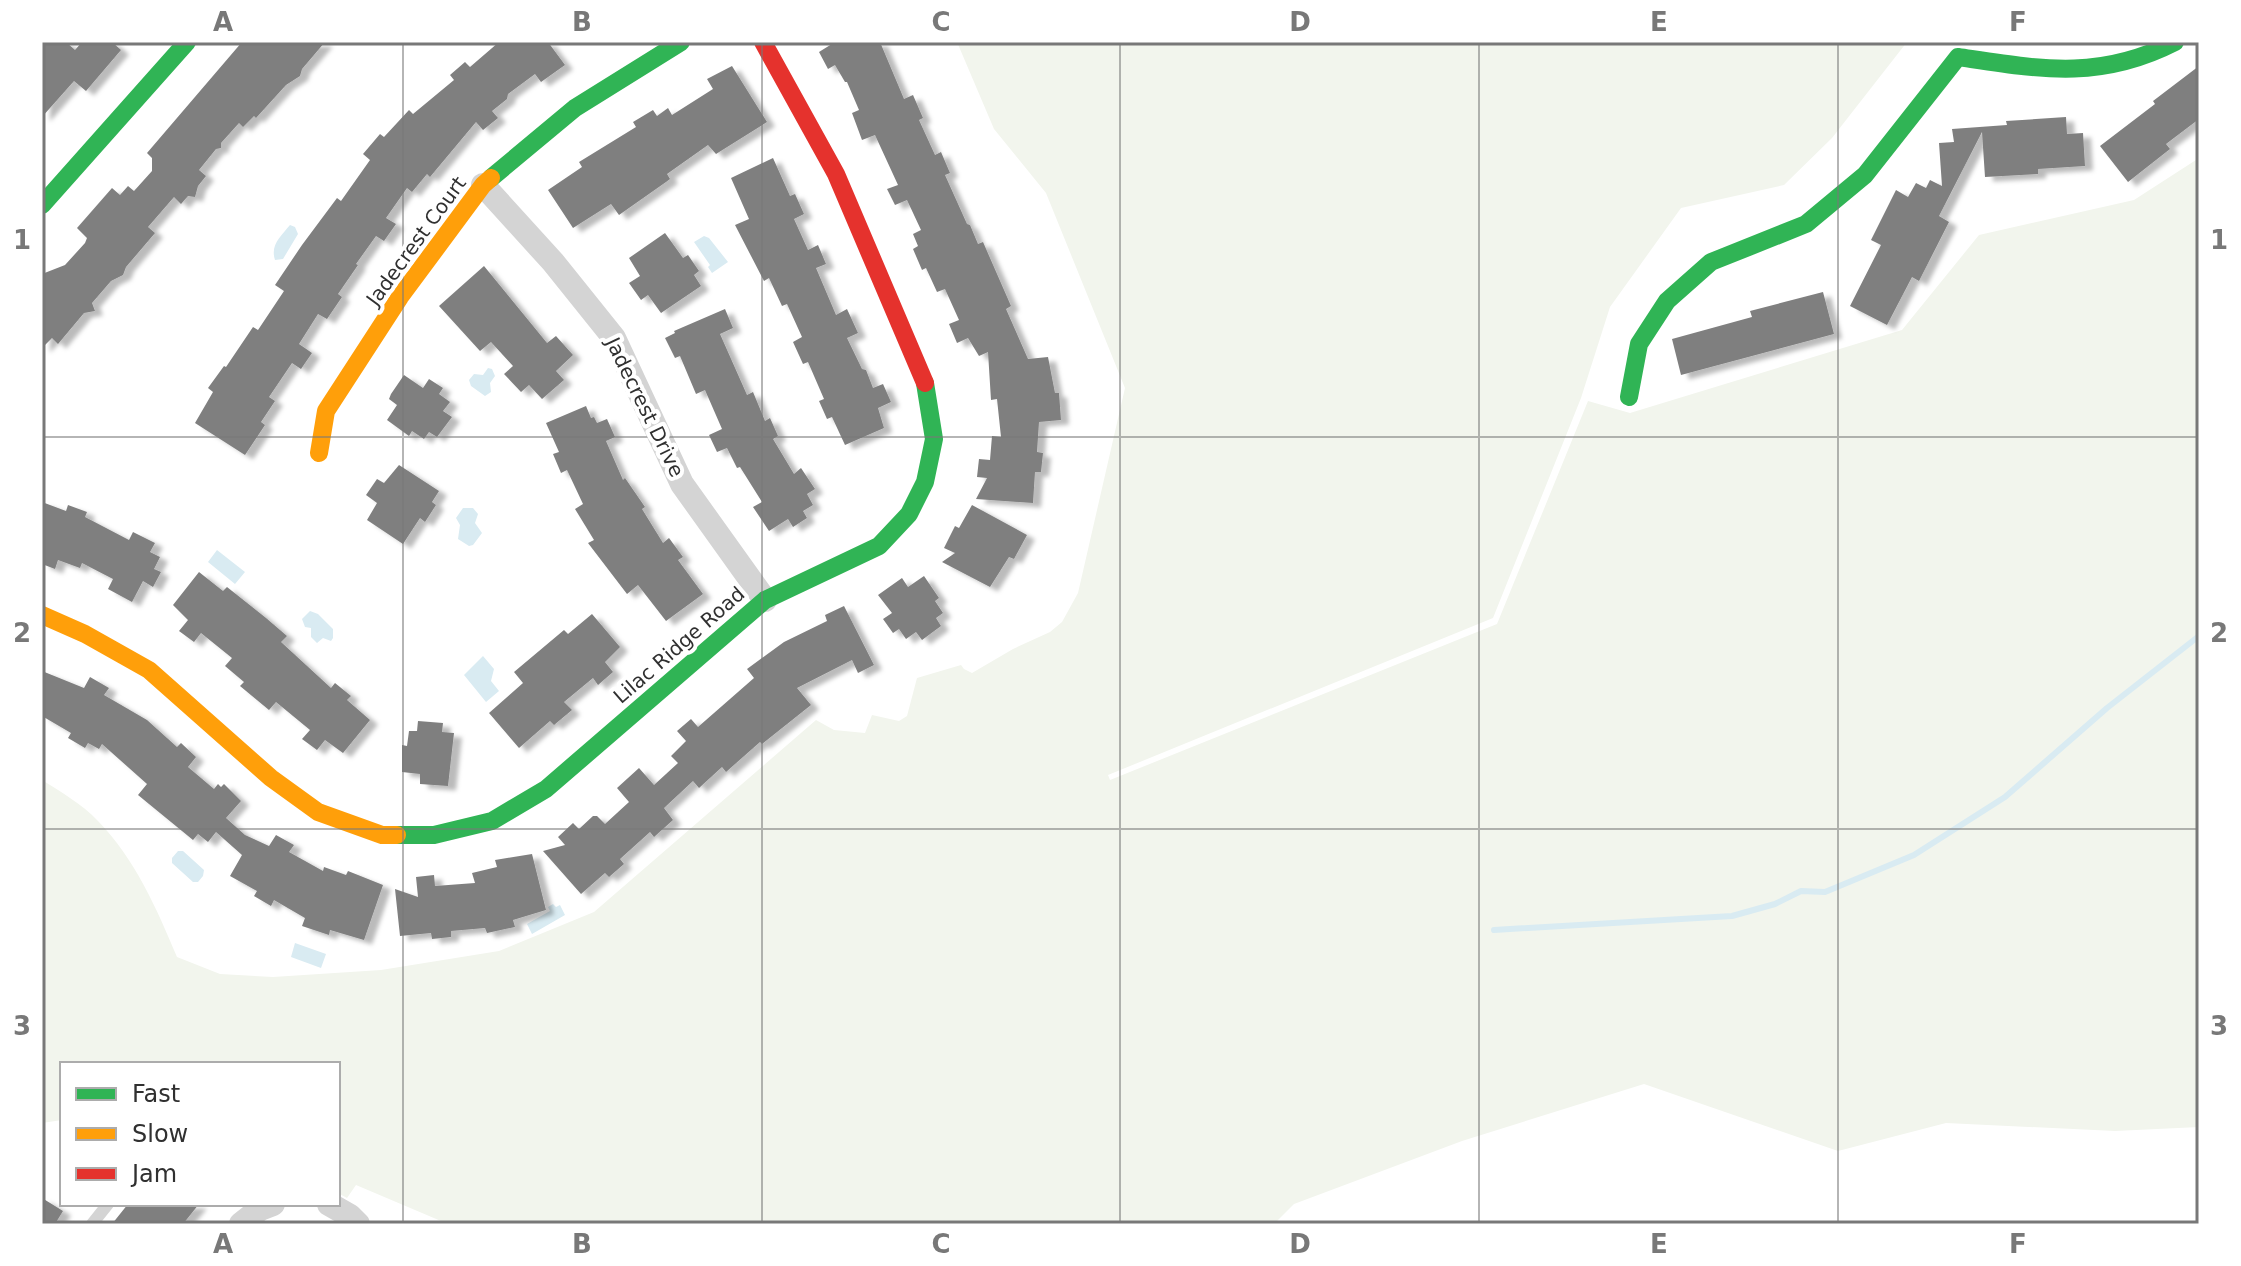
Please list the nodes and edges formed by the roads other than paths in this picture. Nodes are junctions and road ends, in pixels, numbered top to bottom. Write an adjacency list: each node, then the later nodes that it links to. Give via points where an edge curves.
1 (187, 42): 6 (street)
2 (681, 42): 5 (street, Jadecrest Court, via 575,108)
3 (763, 42): 9 (street, Lilac Ridge Road, via 836,174 924,379 934,439 925,482 909,514 879,546)
4 (2175, 42): 7 (street, via 2136,60 2096,67 2022,66 1958,57 1865,175 1806,224 1711,262 1667,301 1639,344)
5 (483, 185): 8 (street, Jadecrest Court, via 400,297 326,411); 9 (street, Jadecrest Drive, via 614,338 682,484)
6 (42, 205)
7 (1629, 397)
8 (319, 453)
9 (765, 600): 10 (street, Lilac Ridge Road, via 546,789 492,821 434,835 382,835 318,812 271,778 149,670)
10 (42, 615)
11 (106, 1206): 14 (lane)
12 (268, 1206): 15 (street)
13 (332, 1206): 16 (street)
14 (92, 1224)
15 (241, 1224)
16 (358, 1224)

